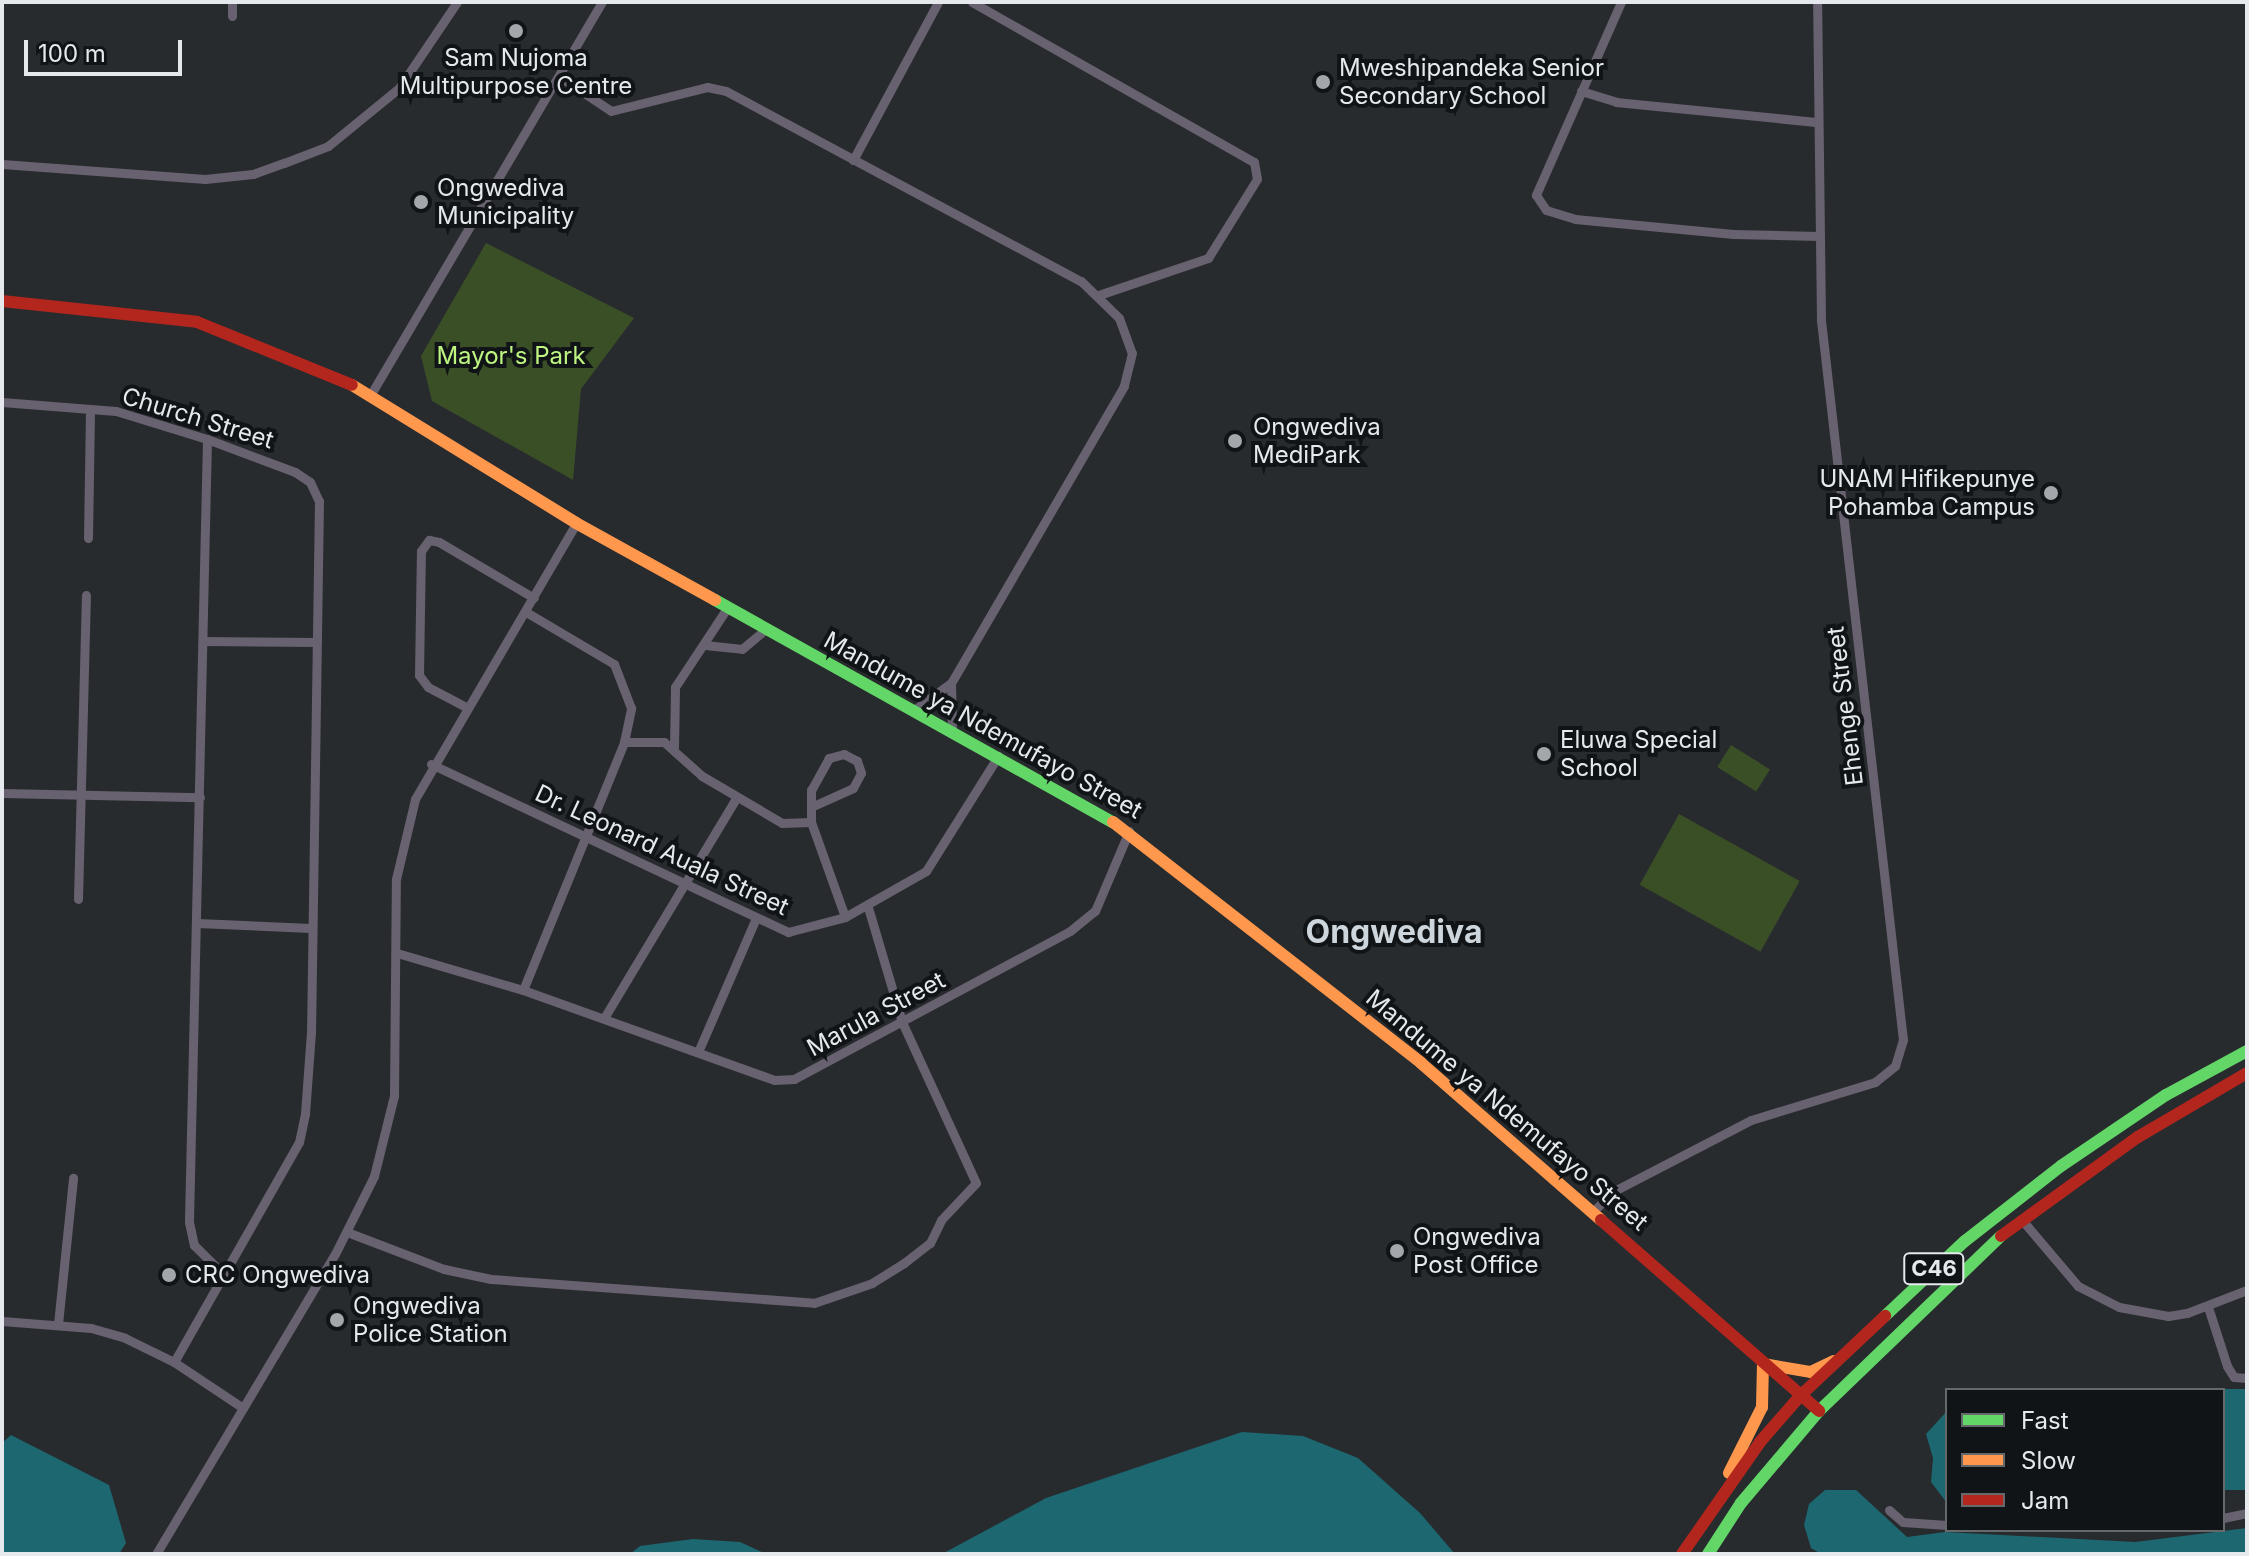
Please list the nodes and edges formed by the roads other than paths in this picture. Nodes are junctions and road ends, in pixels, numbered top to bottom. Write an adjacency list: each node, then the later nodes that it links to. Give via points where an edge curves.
1 (232, 2): 8 (street)
2 (457, 2): 13 (street, via 399,88 328,146 284,163 253,174 205,179)
3 (602, 2): 9 (street)
4 (938, 2): 12 (street)
5 (972, 2): 15 (street, via 1254,162 1257,179 1208,258)
6 (1621, 2): 10 (street)
7 (1817, 2): 11 (street, Ehenge Street)
8 (232, 16)
9 (560, 77): 12 (street, via 611,111 720,89); 17 (street)
10 (1581, 91): 11 (street, via 1616,102); 14 (street, via 1536,195 1546,210 1575,219)
11 (1818, 122): 14 (street, Ehenge Street)
12 (853, 160): 15 (street)
13 (2, 164)
14 (1818, 236): 62 (street, Ehenge Street, via 1821,320 1903,1040 1895,1066 1875,1082 1751,1120 1616,1190)
15 (1099, 295): 31 (street, via 1119,318 1132,353 1124,386)
16 (2, 301): 17 (street, Mandume ya Ndemufayo Street, via 197,322)
17 (371, 394): 21 (street, Mandume ya Ndemufayo Street)
18 (2, 402): 19 (street, Church Street)
19 (90, 409): 20 (street, Church Street); 22 (street)
20 (207, 439): 28 (street); 29 (street, Church Street, via 310,482 319,501)
21 (576, 523): 24 (street); 25 (street, Mandume ya Ndemufayo Street)
22 (88, 538)
23 (86, 595): 40 (street)
24 (534, 598): 26 (street); 32 (street, via 439,542 429,540 421,551 419,675 428,687)
25 (727, 608): 27 (street, Mandume ya Ndemufayo Street); 30 (street)
26 (526, 612): 32 (street); 35 (street, via 614,664 631,708)
27 (766, 629): 30 (street, via 742,649); 33 (street, Mandume ya Ndemufayo Street)
28 (204, 641): 29 (street); 41 (street)
29 (317, 642): 53 (street)
30 (705, 645): 36 (street, via 675,687)
31 (951, 683): 33 (street); 34 (street)
32 (466, 707): 38 (street)
33 (914, 710): 34 (street, Mandume ya Ndemufayo Street)
34 (952, 731): 37 (street, Mandume ya Ndemufayo Street)
35 (624, 742): 36 (street); 46 (street)
36 (674, 747): 42 (street, via 702,776)
37 (998, 756): 45 (street, Mandume ya Ndemufayo Street); 49 (street, Dr. Leonard Auala Street, via 937,859)
38 (431, 764): 46 (street, Dr. Leonard Auala Street); 54 (street, via 415,799 396,879)
39 (2, 793): 40 (street)
40 (81, 795): 41 (street); 48 (street)
41 (200, 797): 52 (street)
42 (737, 797): 44 (street, via 782,823); 47 (street)
43 (811, 807): 43 (street, via 811,790 829,758 844,754 857,761 861,773 853,788); 44 (street)
44 (811, 822): 50 (street)
45 (1129, 831): 57 (street, Marula Street, via 1095,911 1046,945); 62 (street, Mandume ya Ndemufayo Street, via 1421,1063)
46 (584, 835): 47 (street, Dr. Leonard Auala Street); 55 (street)
47 (685, 879): 51 (street, Dr. Leonard Auala Street); 56 (street)
48 (78, 899)
49 (868, 907): 50 (street, Dr. Leonard Auala Street); 57 (street)
50 (845, 917): 51 (street, Dr. Leonard Auala Street, via 788,932)
51 (756, 918): 59 (street)
52 (197, 923): 53 (street); 65 (street, via 189,1222 194,1245)
53 (311, 928): 65 (street, via 311,1032 299,1142)
54 (397, 953): 55 (street, Marula Street); 64 (street, via 394,1096 374,1176)
55 (523, 990): 56 (street, Marula Street)
56 (604, 1018): 59 (street, Marula Street)
57 (902, 1022): 59 (street, Marula Street, via 794,1079 774,1080); 64 (street, via 976,1183 941,1220 930,1243 845,1294 814,1303 491,1279 444,1269)
58 (2247, 1051): 70 (street, C46, via 2166,1095 2061,1166 1965,1241)
59 (698, 1052)
60 (2247, 1073): 63 (street, C46, via 2138,1137)
61 (73, 1178): 69 (street)
62 (1593, 1211): 72 (street, Mandume ya Ndemufayo Street)
63 (2022, 1220): 67 (street, via 2070,1278 2099,1299 2168,1316); 76 (street, C46, via 1939,1290)
64 (347, 1232): 75 (street)
65 (222, 1273): 71 (street)
66 (2247, 1290): 67 (street)
67 (2208, 1307): 73 (street, via 2227,1366 2234,1377)
68 (2, 1321): 69 (street)
69 (58, 1324): 71 (street, via 125,1338)
70 (1861, 1341): 72 (street, via 1811,1372); 74 (street, C46)
71 (174, 1362): 75 (street)
72 (1763, 1364): 74 (street, Mandume ya Ndemufayo Street); 81 (street, via 1762,1407)
73 (2247, 1378)
74 (1800, 1396): 76 (street, Mandume ya Ndemufayo Street); 81 (street, C46)
75 (243, 1408): 82 (street)
76 (1819, 1411): 84 (street, C46, via 1741,1503)
77 (1889, 1510): 80 (street, via 1903,1522)
78 (2247, 1513): 79 (street)
79 (2225, 1518)
80 (1945, 1525)
81 (1699, 1526): 83 (street, C46)
82 (156, 1554)
83 (1682, 1554)
84 (1708, 1554)

